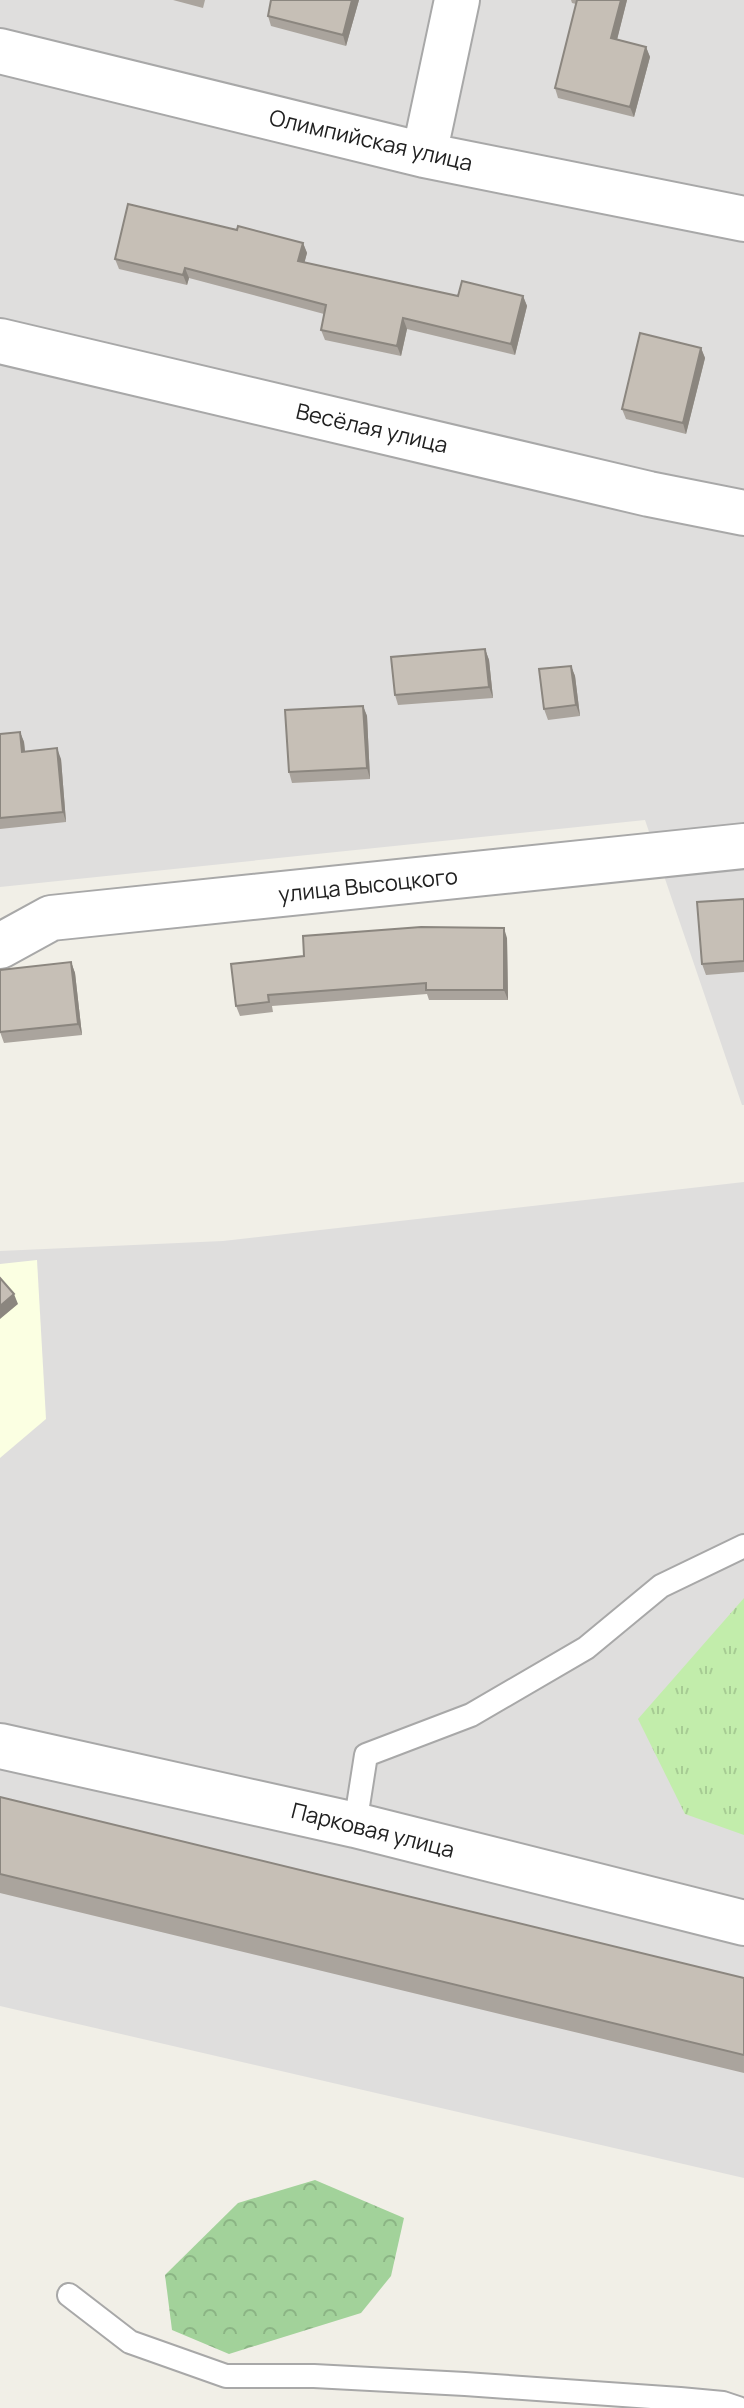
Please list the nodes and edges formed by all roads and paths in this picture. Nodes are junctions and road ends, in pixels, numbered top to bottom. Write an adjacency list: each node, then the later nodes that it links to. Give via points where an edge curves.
1 (457, 0): 3 (street)
2 (0, 51): 3 (street, Олимпийская улица)
3 (424, 155): 4 (street, Олимпийская улица)
4 (744, 219)
5 (0, 341): 6 (street, Весёлая улица)
6 (744, 513)
7 (744, 846): 8 (street, улица Высоцкого, via 51,918)
8 (0, 946)
9 (744, 1546): 11 (lane, via 661,1586 586,1648 471,1715 366,1755)
10 (0, 1746): 11 (street, Парковая улица)
11 (355, 1825): 12 (street, Парковая улица)
12 (744, 1923)
13 (69, 2295): 14 (lane, via 130,2342 226,2376 465,2384)
14 (738, 2408)

